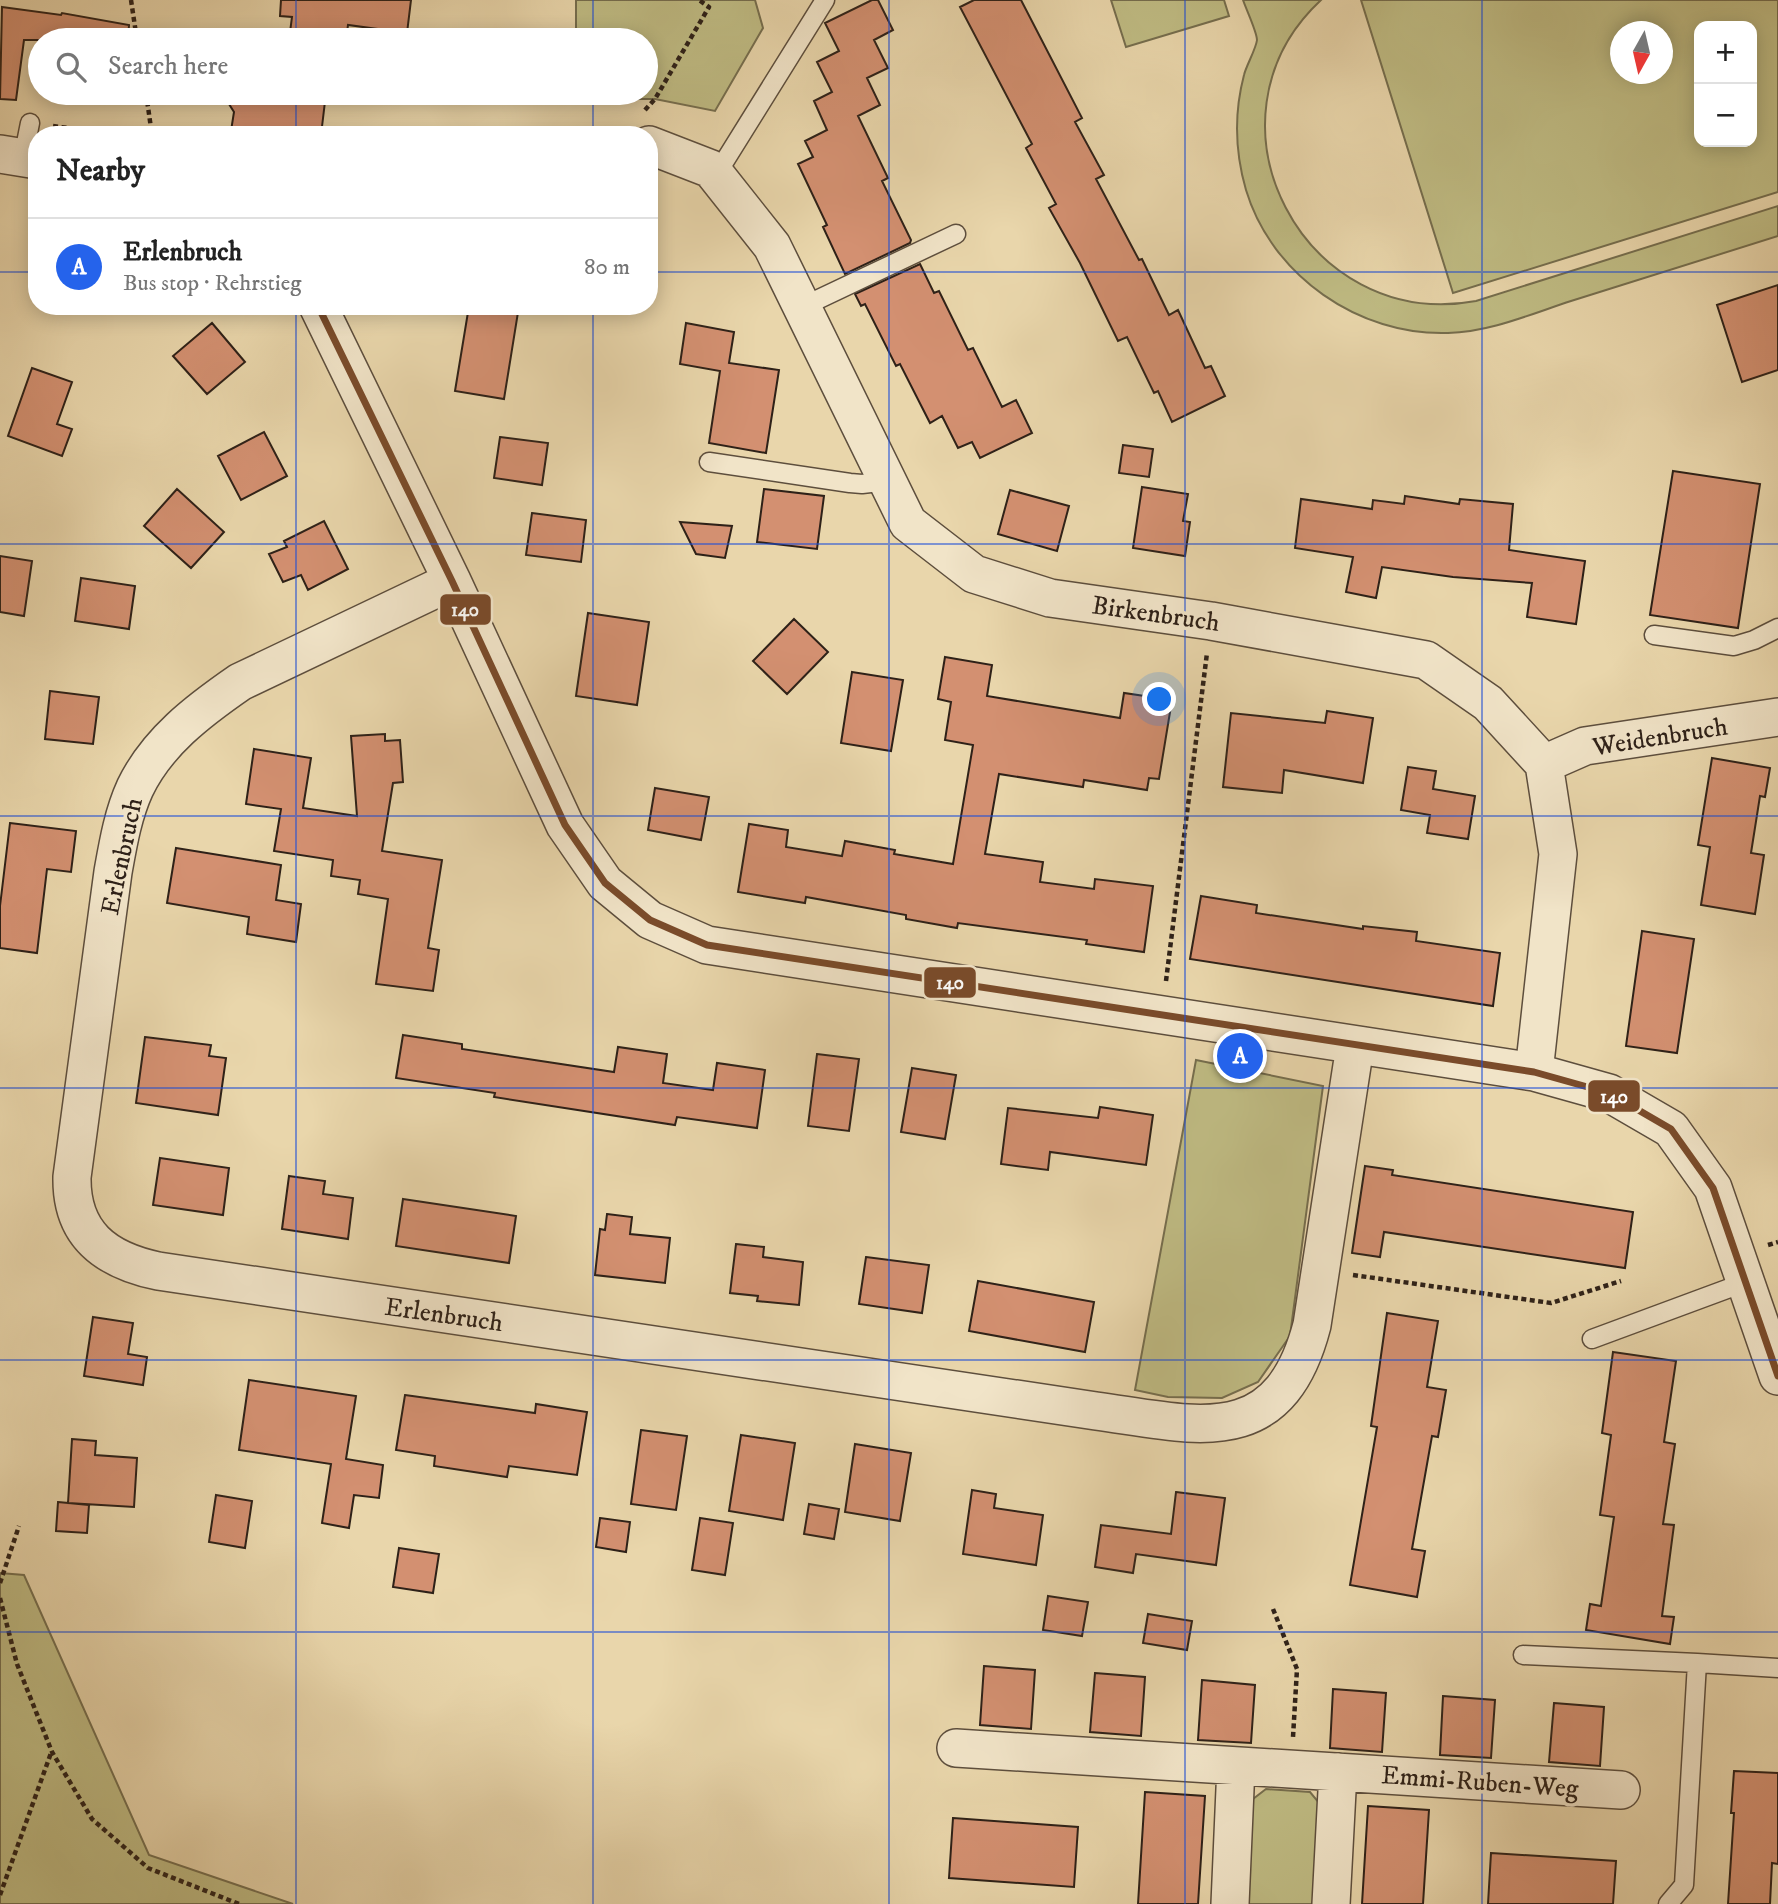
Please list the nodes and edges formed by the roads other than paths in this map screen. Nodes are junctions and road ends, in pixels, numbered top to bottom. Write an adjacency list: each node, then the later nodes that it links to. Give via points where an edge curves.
1 (825, 0): 3 (lane)
2 (658, 139): 3 (street, Birkenbruch)
3 (716, 175): 5 (street, Birkenbruch, via 772,246)
4 (956, 233): 5 (lane)
5 (802, 307): 8 (street, Birkenbruch)
6 (322, 315): 9 (street)
7 (709, 462): 8 (lane, via 850,483)
8 (888, 481): 13 (street, Birkenbruch, via 908,523 974,575 1050,598 1211,621 1426,660 1488,703)
9 (452, 581): 14 (street, via 565,825 605,883 650,920 707,945); 14 (street, Erlenbruch, via 240,682 165,743 135,788 113,872 72,1194 91,1239 136,1267 1083,1409 1202,1425 1232,1422 1267,1405 1291,1378 1306,1350)
10 (1778, 628): 11 (lane, via 1734,646)
11 (1654, 635)
12 (1778, 717): 13 (street, Weidenbruch, via 1585,747)
13 (1544, 764): 15 (street, via 1558,854)
14 (1355, 1046): 15 (street)
15 (1534, 1072): 16 (street, via 1609,1093 1671,1129 1713,1188)
16 (1746, 1282): 17 (lane); 18 (street)
17 (1592, 1339)
18 (1778, 1376)
19 (1523, 1655): 20 (lane)
20 (1698, 1663): 21 (lane); 28 (lane, via 1684,1885)
21 (1778, 1668)
22 (957, 1748): 23 (street, Emmi-Ruben-Weg)
23 (1236, 1766): 24 (street, Emmi-Ruben-Weg); 26 (street)
24 (1338, 1772): 25 (street, Emmi-Ruben-Weg); 27 (street)
25 (1621, 1790)
26 (1230, 1904)
27 (1331, 1904)
28 (1668, 1904)

